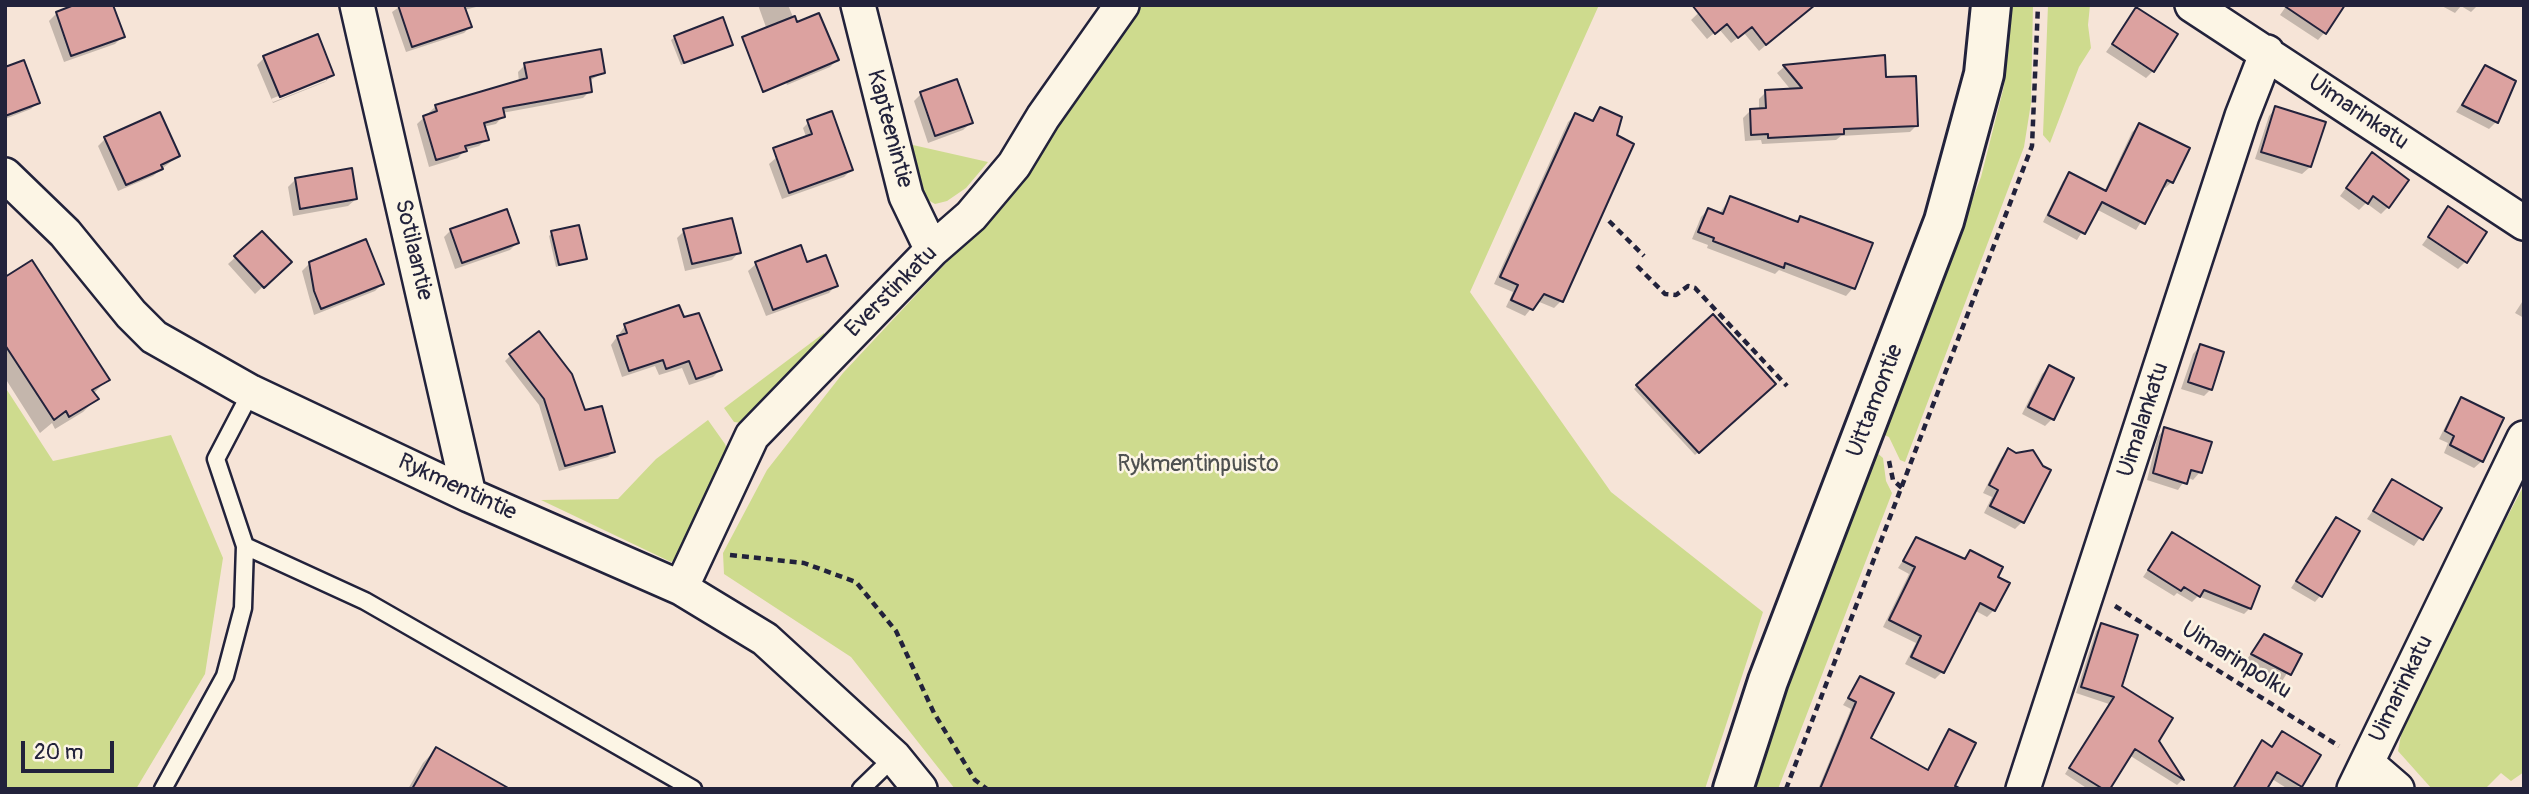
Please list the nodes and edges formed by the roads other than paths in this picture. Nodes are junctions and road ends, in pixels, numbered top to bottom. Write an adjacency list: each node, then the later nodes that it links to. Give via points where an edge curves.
1 (357, 5): 12 (street, Sotilaantie)
2 (858, 5): 9 (street, Kapteenintie, via 906,196)
3 (1122, 5): 9 (street, Everstinkatu, via 1014,165 971,216)
4 (1991, 5): 21 (street, Uittamontie, via 1984,74 1944,221 1768,681)
5 (2192, 5): 6 (street, Uimarinkatu)
6 (2267, 52): 8 (street, Uimarinkatu); 22 (street, Uimalankatu, via 2242,116)
7 (5, 175): 10 (street, Rykmentintie, via 65,233 154,337)
8 (2524, 223)
9 (932, 250): 14 (street, Everstinkatu, via 752,436)
10 (251, 392): 12 (street, Rykmentintie); 13 (lane, via 216,459)
11 (2524, 438): 16 (street, Uimarinkatu)
12 (469, 495): 14 (street, Rykmentintie)
13 (246, 546): 17 (lane, via 243,608 225,676); 18 (lane, via 365,601)
14 (681, 588): 15 (street, Rykmentintie, via 765,639)
15 (894, 757): 19 (lane); 20 (street, Rykmentintie)
16 (2360, 776): 23 (street)
17 (163, 789)
18 (693, 789)
19 (862, 789)
20 (920, 789)
21 (1733, 789)
22 (2022, 789)
23 (2397, 789)

